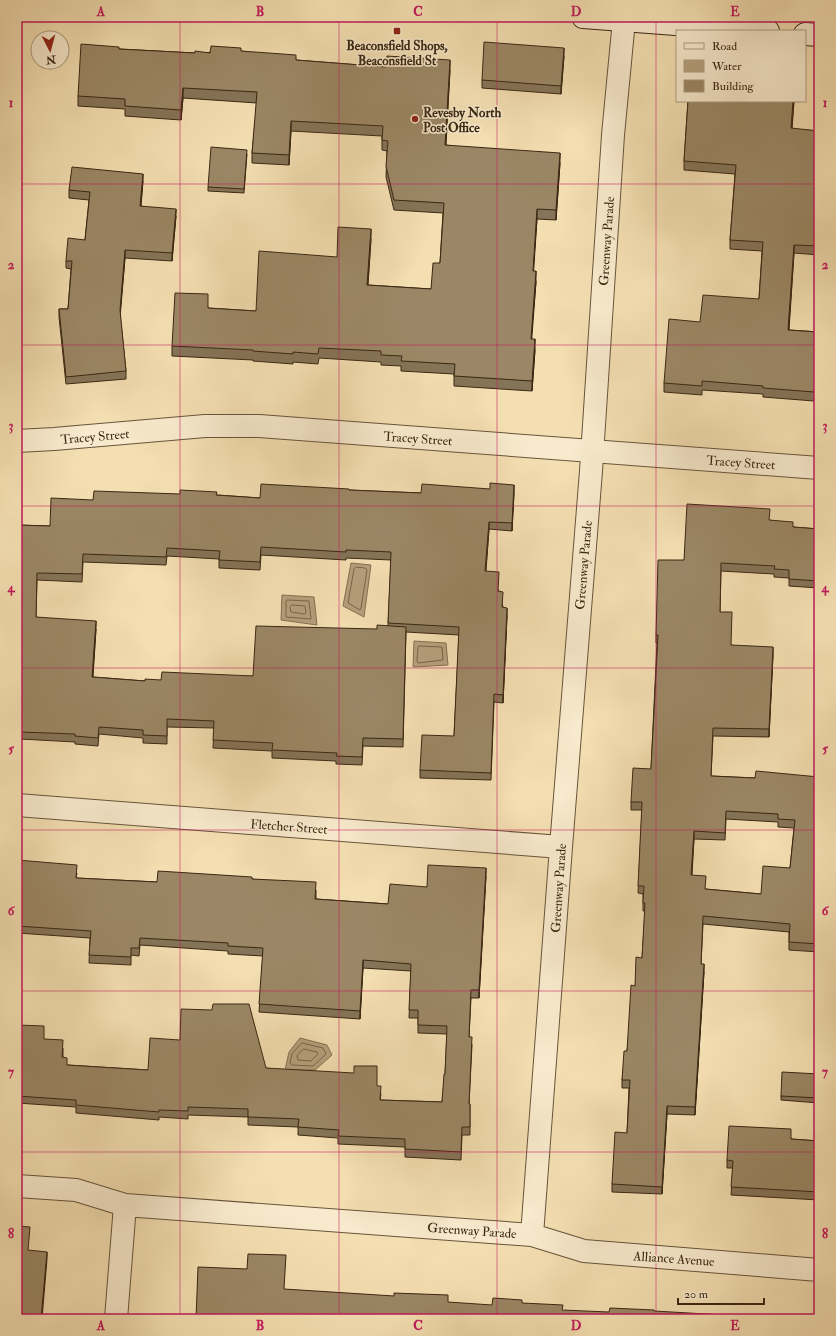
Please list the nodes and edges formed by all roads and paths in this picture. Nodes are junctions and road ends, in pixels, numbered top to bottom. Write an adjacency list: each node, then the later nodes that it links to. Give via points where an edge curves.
1 (584, 17): 2 (street)
2 (624, 20): 3 (street); 7 (street, Greenway Parade, via 613,135)
3 (755, 30)
4 (806, 34): 5 (street)
5 (819, 35)
6 (17, 440): 7 (street, Tracey Street, via 54,440 205,426 245,425)
7 (592, 451): 8 (street, Tracey Street); 10 (street, Greenway Parade)
8 (819, 468)
9 (17, 805): 10 (street, Fletcher Street)
10 (561, 847): 13 (street, Greenway Parade)
11 (17, 1186): 12 (street, via 76,1190)
12 (125, 1205): 13 (street, Greenway Parade); 15 (street)
13 (532, 1235): 14 (street, Alliance Avenue, via 584,1251)
14 (819, 1270)
15 (116, 1319)

